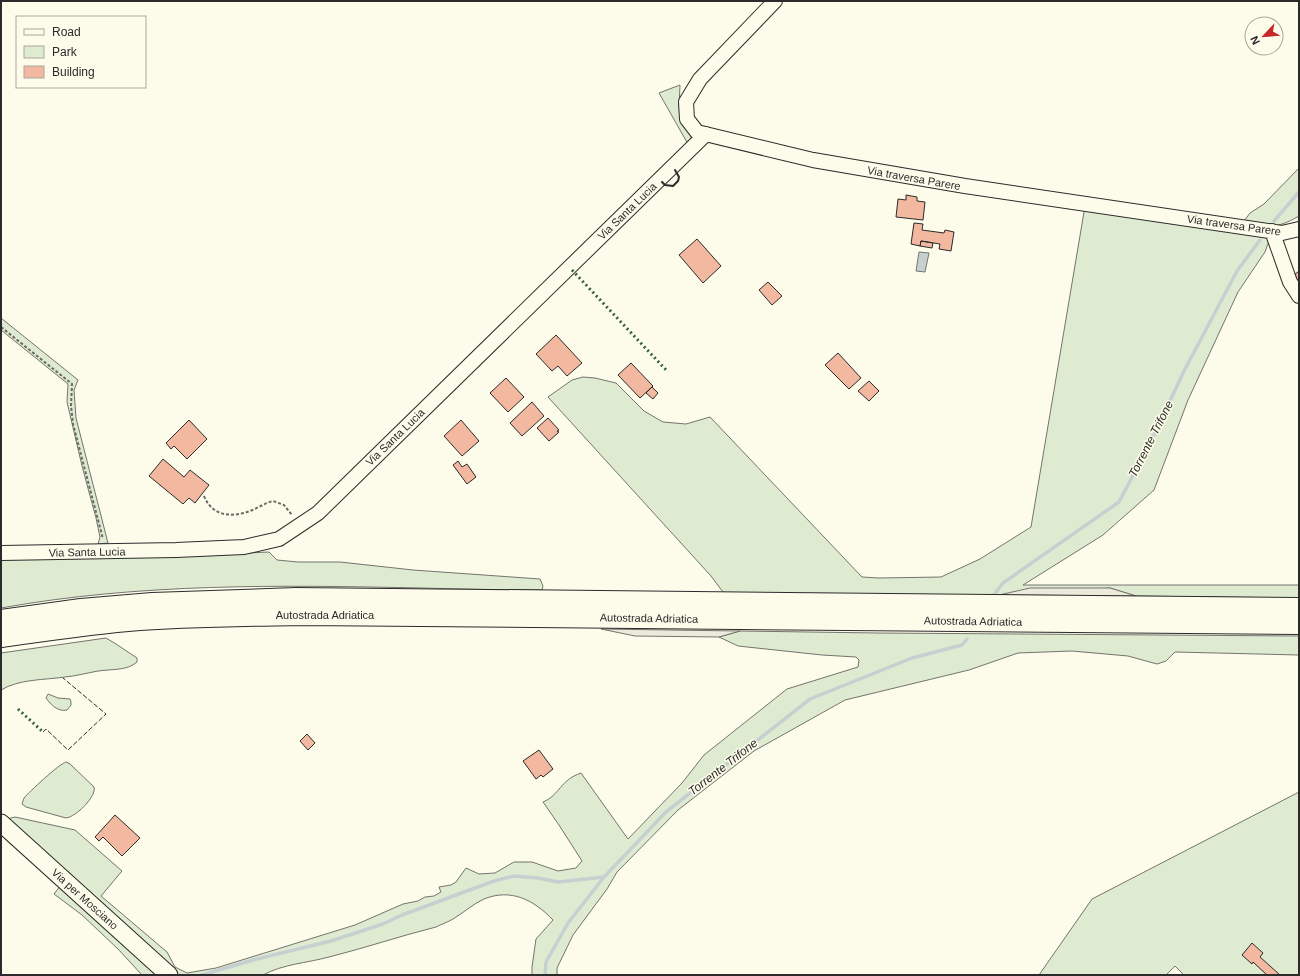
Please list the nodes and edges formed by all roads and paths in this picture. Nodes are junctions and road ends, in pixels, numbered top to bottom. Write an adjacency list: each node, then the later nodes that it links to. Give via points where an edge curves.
1 (775, 1): 2 (street, Via traversa Parere, via 700,79 686,102 687,118 697,132)
2 (706, 134): 4 (street, Via traversa Parere, via 812,160 965,186); 8 (street, Via Santa Lucia, via 318,513)
3 (1299, 228): 4 (street, Via traversa Parere, via 1282,233)
4 (1272, 231): 5 (street, via 1290,282)
5 (1299, 296)
6 (1, 326): 9 (path, via 72,384 73,424)
7 (204, 496): 8 (path, via 215,511 227,514 243,513 266,503 279,502)
8 (301, 524): 9 (street, Via Santa Lucia, via 279,540 244,547)
9 (106, 551): 10 (street, Via Santa Lucia)
10 (1, 552)
11 (1299, 608): 12 (highway, Autostrada Adriatica, via 296,598 152,603)
12 (1, 620)
13 (1299, 624): 14 (highway, Autostrada Adriatica, via 304,615 129,621)
14 (1, 637)
15 (1, 823): 16 (main road, Via per Mosciano)
16 (170, 975)

